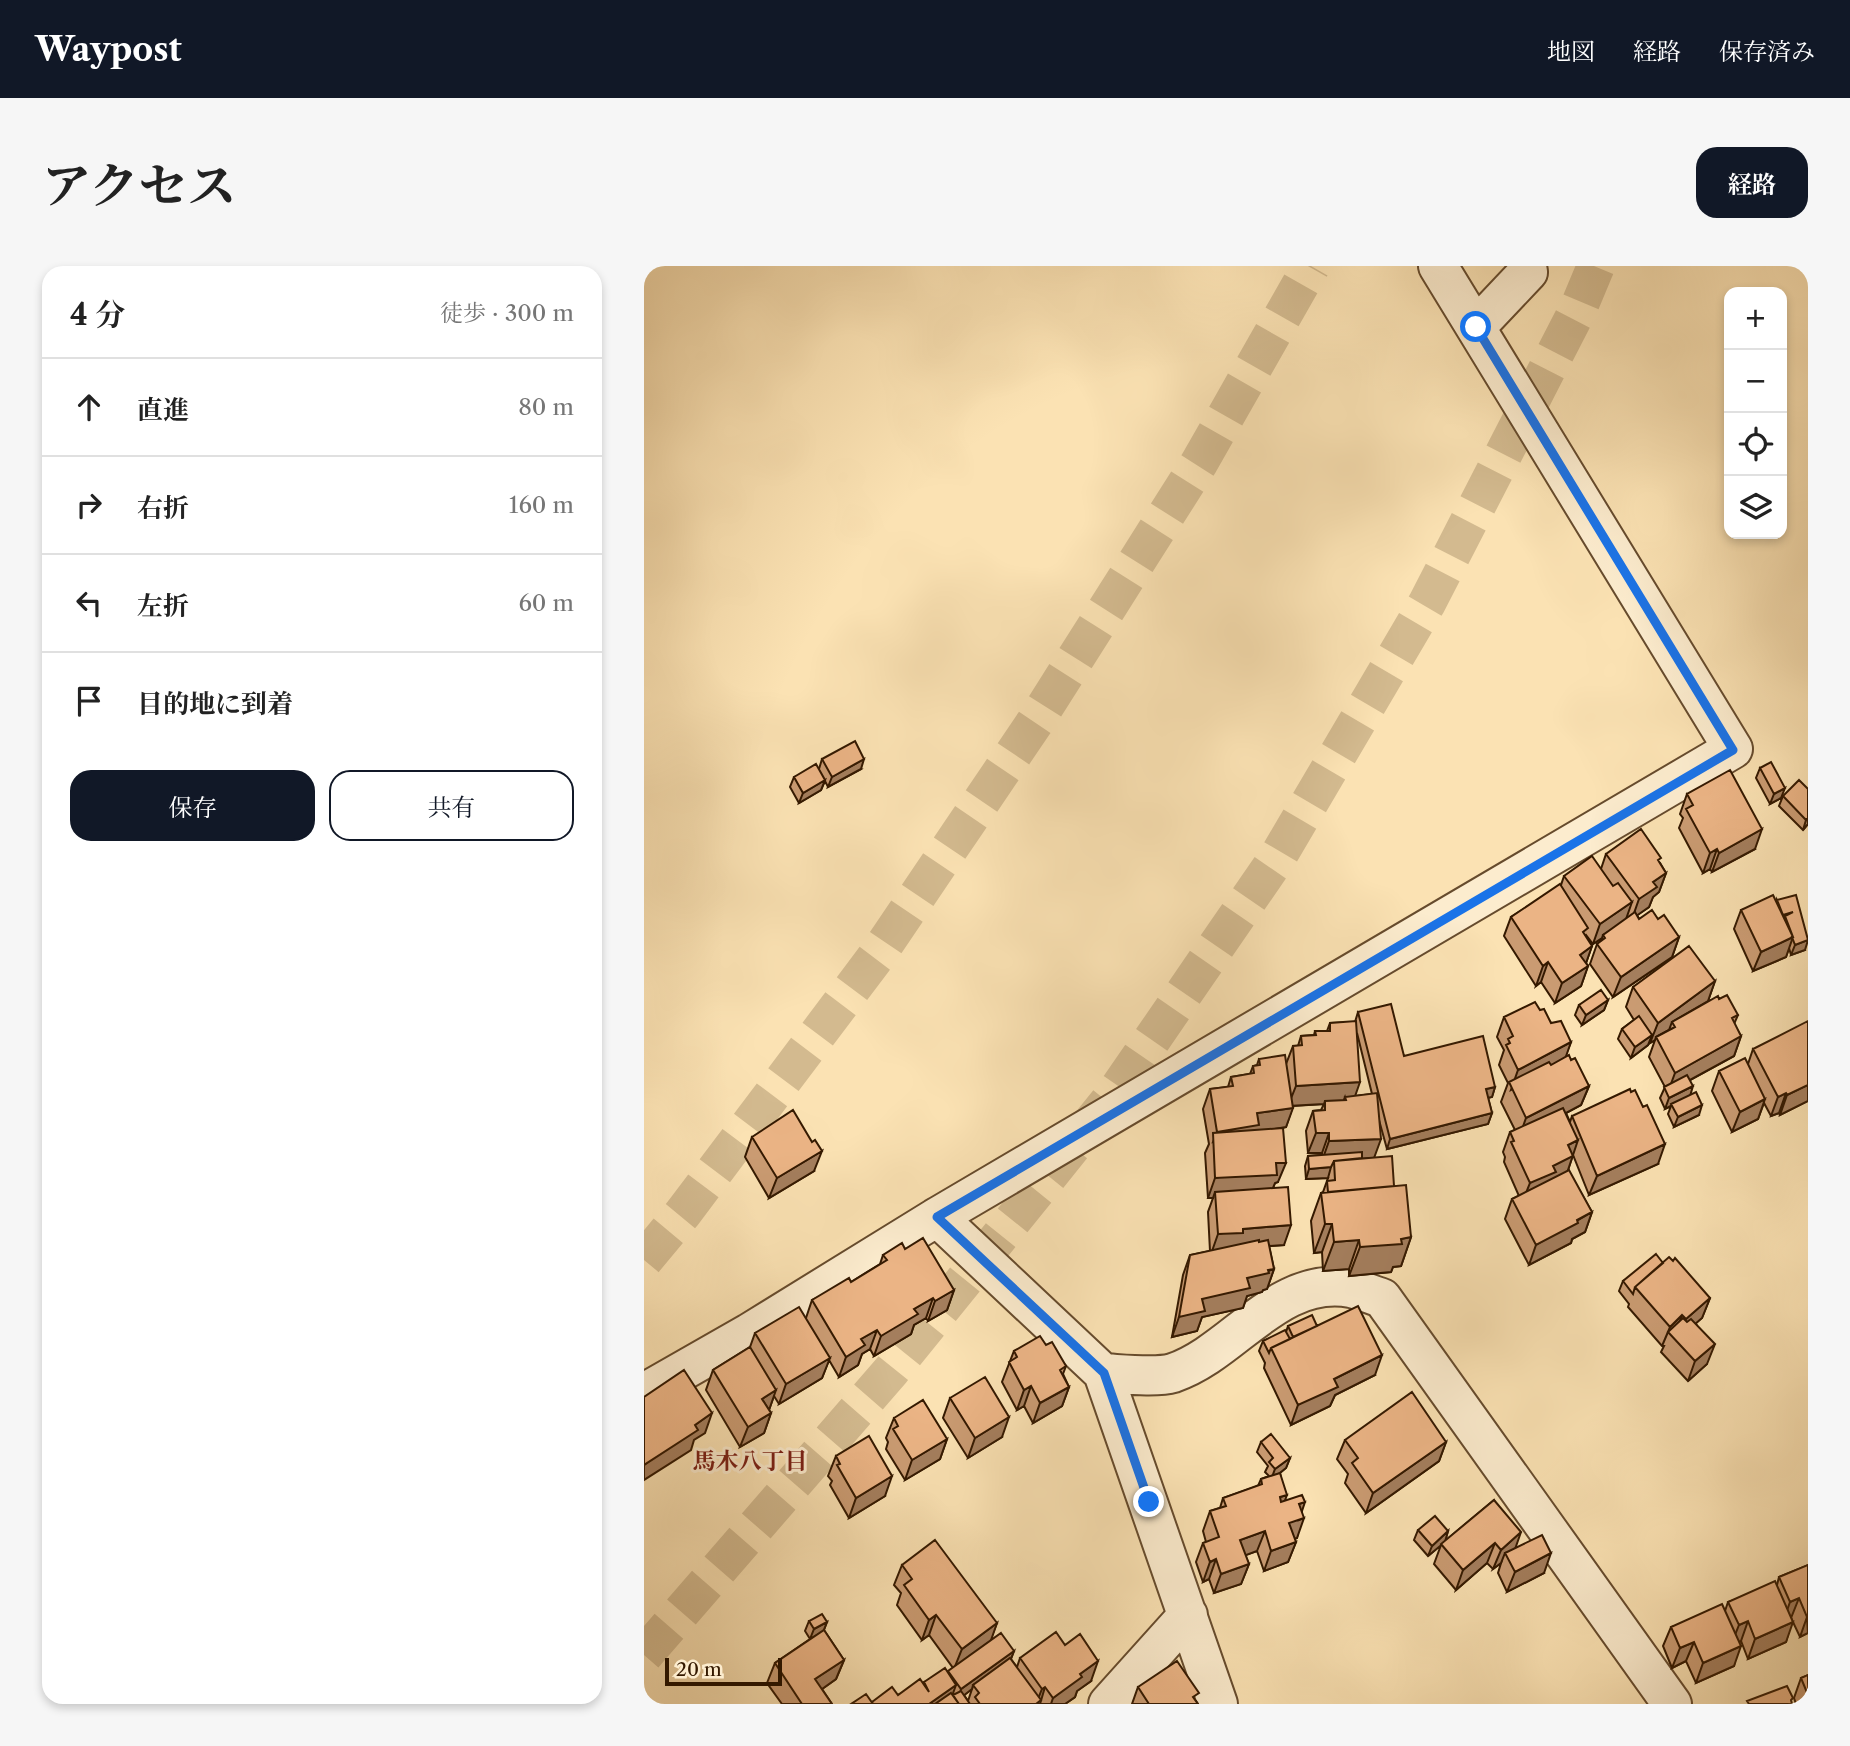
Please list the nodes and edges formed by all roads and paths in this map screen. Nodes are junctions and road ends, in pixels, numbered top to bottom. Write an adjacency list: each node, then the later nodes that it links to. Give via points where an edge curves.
1 (1438, 266): 3 (street)
2 (1527, 266): 3 (street, via 1528,272)
3 (1476, 327): 4 (street, via 1733,750)
4 (937, 1217): 5 (street); 6 (street)
5 (1104, 1373): 7 (street); 10 (street, via 1170,1374 1199,1362 1275,1304 1314,1289 1350,1288 1382,1298)
6 (644, 1393)
7 (1188, 1615): 8 (street); 9 (street)
8 (1108, 1704)
9 (1218, 1704)
10 (1672, 1704)

